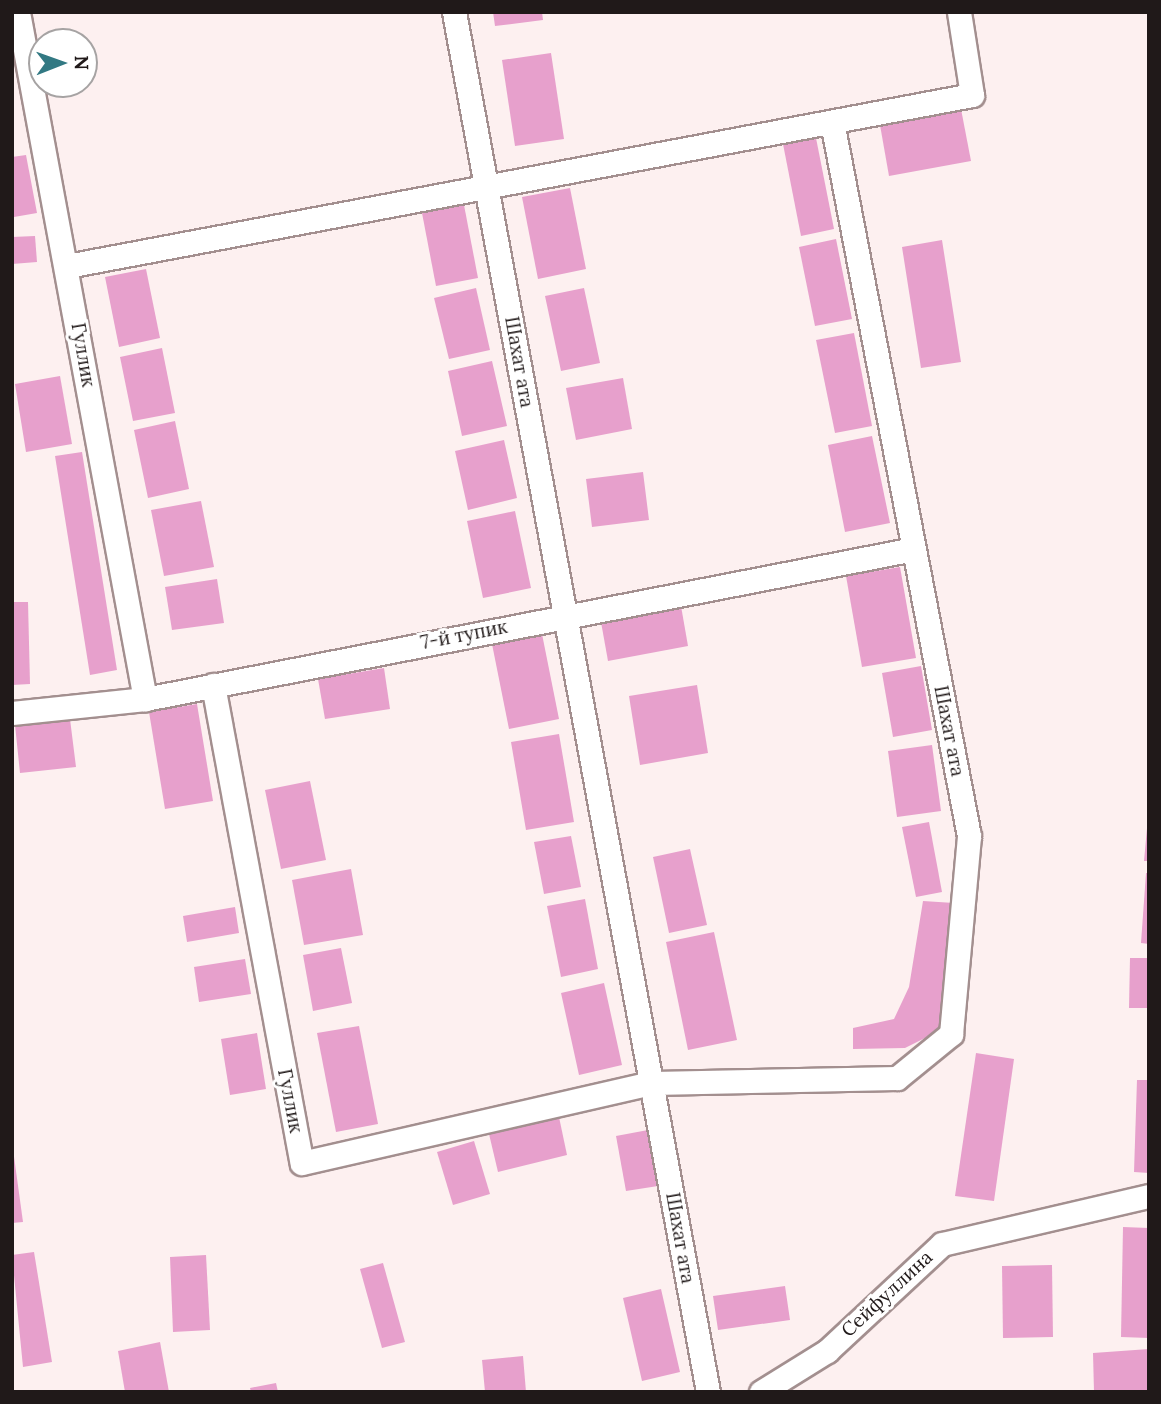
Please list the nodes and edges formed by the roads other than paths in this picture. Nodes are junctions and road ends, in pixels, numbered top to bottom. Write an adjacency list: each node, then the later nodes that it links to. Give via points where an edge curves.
1 (18, 12): 6 (street, Гуллик)
2 (454, 12): 5 (street, Шахат ата)
3 (959, 12): 4 (street, via 972,95)
4 (832, 122): 5 (street); 7 (street, Шахат ата)
5 (486, 186): 6 (street); 8 (street, Шахат ата)
6 (67, 266): 10 (street, Гуллик)
7 (914, 549): 8 (street, 7-й тупик); 12 (street, Шахат ата, via 969,835 951,1034 897,1078)
8 (565, 615): 9 (street, 7-й тупик); 12 (street, Шахат ата)
9 (213, 685): 10 (street, 7-й тупик); 12 (street, Гуллик, via 302,1163)
10 (145, 699): 11 (street, 7-й тупик)
11 (12, 713)
12 (652, 1083): 14 (street, Шахат ата)
13 (1149, 1196): 15 (street, Сейфуллина, via 942,1244 827,1351)
14 (708, 1392)
15 (761, 1392)

